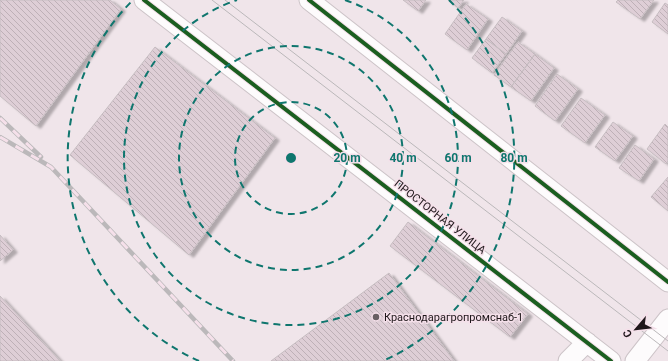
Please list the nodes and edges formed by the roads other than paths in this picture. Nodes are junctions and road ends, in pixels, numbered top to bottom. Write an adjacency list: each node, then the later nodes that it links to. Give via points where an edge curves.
1 (144, 0): 5 (street, ПРОСТОРНАЯ УЛИЦА)
2 (309, 0): 3 (street)
3 (668, 282)
4 (668, 319): 8 (street)
5 (587, 342): 6 (street); 7 (street, ПРОСТОРНАЯ УЛИЦА)
6 (568, 361)
7 (611, 361)
8 (635, 361)

